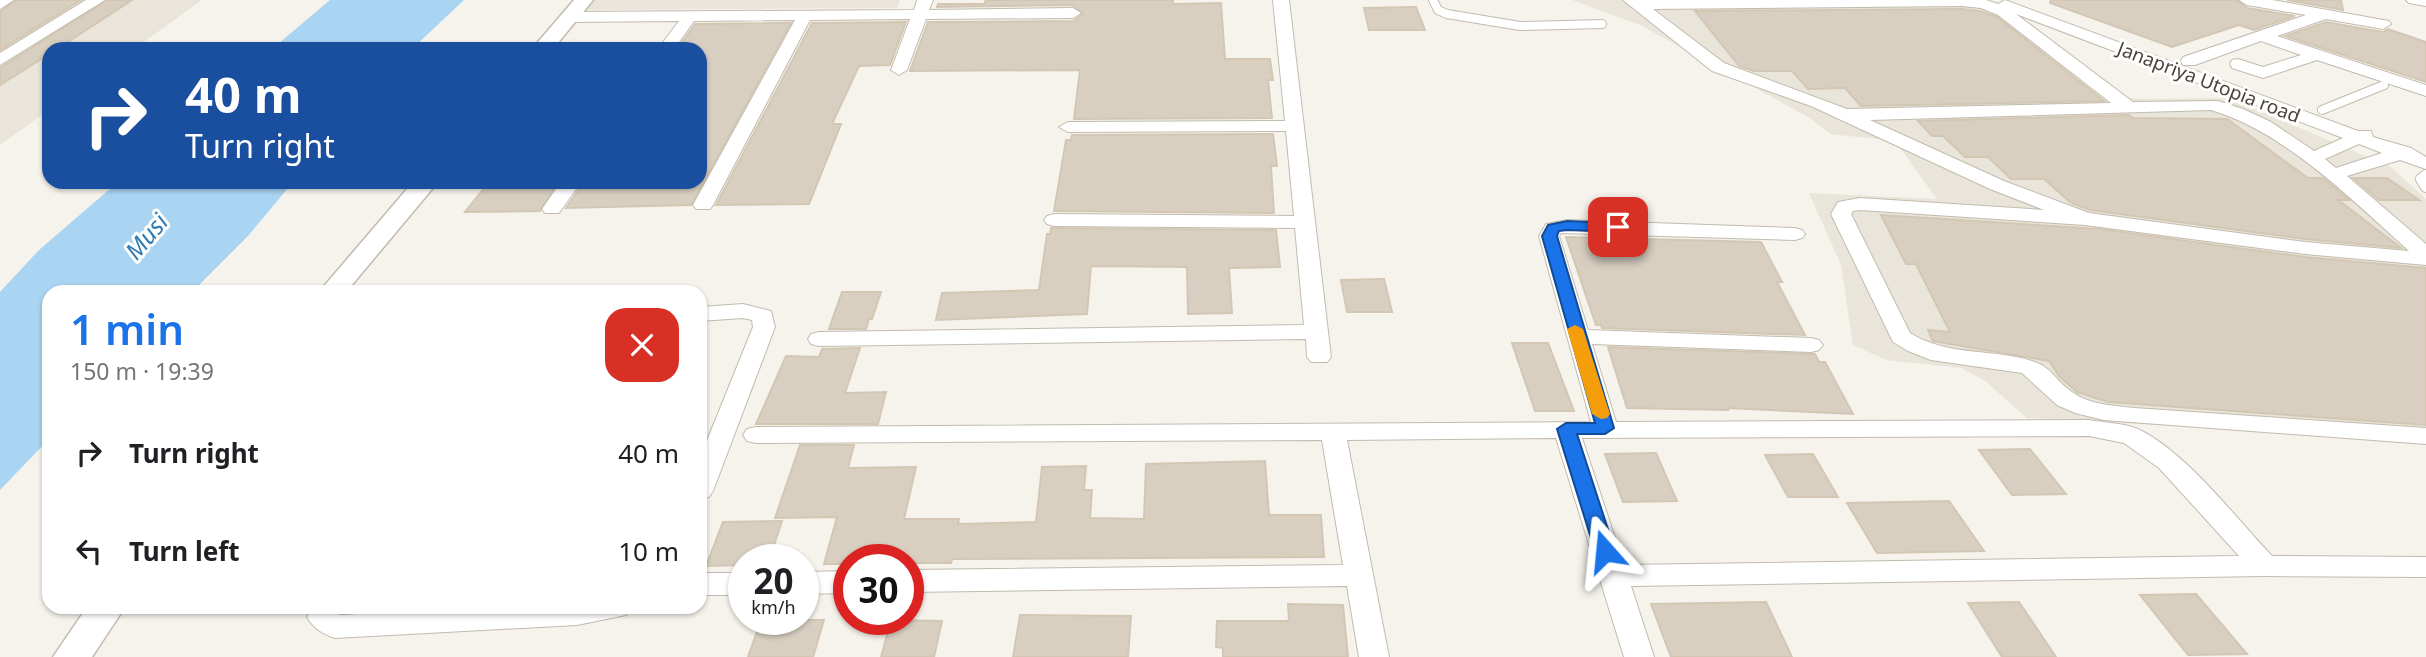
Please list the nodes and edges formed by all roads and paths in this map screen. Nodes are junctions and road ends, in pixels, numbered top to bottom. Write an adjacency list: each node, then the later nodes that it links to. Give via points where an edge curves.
1 (6, 0): 14 (street)
2 (97, 0): 30 (street)
3 (583, 0): 19 (street)
4 (880, 0): 10 (street)
5 (1281, 0): 39 (street)
6 (1433, 0): 21 (lane, via 1438,10 1447,14 1508,24)
7 (1993, 0): 42 (street, Janapriya Utopia road)
8 (2247, 0): 17 (street)
9 (2414, 0): 12 (street)
10 (613, 1)
11 (2032, 1): 26 (street); 31 (street, Janapriya Utopia road)
12 (2426, 1)
13 (1634, 3): 36 (street, via 1718,67); 37 (street, via 1984,4 2003,12)
14 (0, 4)
15 (924, 6): 16 (street); 18 (street); 33 (street)
16 (1073, 13)
17 (2325, 14): 22 (street); 23 (street)
18 (805, 15): 20 (street); 51 (street)
19 (571, 16): 20 (street); 24 (street)
20 (690, 16): 25 (street)
21 (1602, 24)
22 (2384, 24)
23 (2261, 36): 27 (street); 28 (street)
24 (548, 42)
25 (671, 42)
26 (2150, 43)
27 (2289, 46): 29 (street); 32 (street)
28 (2214, 52): 31 (street); 32 (street)
29 (2316, 55): 32 (street, via 2263,73); 35 (street)
30 (0, 60)
31 (2189, 61): 32 (street, Janapriya Utopia road, via 2218,72)
32 (2241, 69): 38 (street, Janapriya Utopia road)
33 (899, 71)
34 (2384, 85): 38 (lane)
35 (2426, 91)
36 (1817, 102): 37 (street, via 1851,113 1877,115); 53 (street, via 1997,185)
37 (2128, 107): 45 (street, via 2230,107)
38 (2322, 110): 41 (street, Janapriya Utopia road)
39 (1295, 126): 40 (street); 55 (street)
40 (1068, 127)
41 (2378, 131): 42 (street); 43 (street, Janapriya Utopia road)
42 (2357, 138): 44 (street, Janapriya Utopia road); 45 (street)
43 (2424, 152): 44 (street, Janapriya Utopia road)
44 (2399, 154): 46 (street)
45 (2310, 159): 46 (street)
46 (2333, 175): 57 (street)
47 (2426, 175): 48 (lane, via 2421,179)
48 (2426, 187)
49 (420, 189): 58 (street)
50 (566, 189): 52 (street)
51 (703, 205)
52 (552, 209)
53 (2085, 219): 57 (street, via 2305,248); 69 (street, via 1860,204 1845,206 1841,214 1901,337 1914,348 2032,369 2057,394 2074,405 2095,410)
54 (1054, 220): 55 (street)
55 (1306, 222): 60 (street)
56 (1796, 234): 61 (street, via 1553,228 1549,236)
57 (2426, 257)
58 (338, 285)
59 (707, 314): 70 (street, via 763,316 764,327)
60 (1314, 332): 62 (street); 64 (street)
61 (1577, 337): 63 (street); 65 (street)
62 (819, 339)
63 (1811, 345)
64 (1319, 357)
65 (1605, 428): 66 (street); 71 (street, via 2089,428 2132,436 2168,462)
66 (1566, 429): 67 (street); 74 (street)
67 (1333, 433): 68 (street); 73 (street)
68 (756, 435)
69 (2426, 436)
70 (707, 473)
71 (2264, 566): 72 (street); 74 (street)
72 (2426, 567)
73 (1359, 575): 75 (street); 82 (street)
74 (1613, 576): 83 (street)
75 (924, 582)
76 (707, 584): 77 (street)
77 (728, 584)
78 (102, 614): 81 (street)
79 (324, 614): 80 (street, via 335,627)
80 (577, 614)
81 (72, 657)
82 (1374, 657)
83 (1639, 657)

